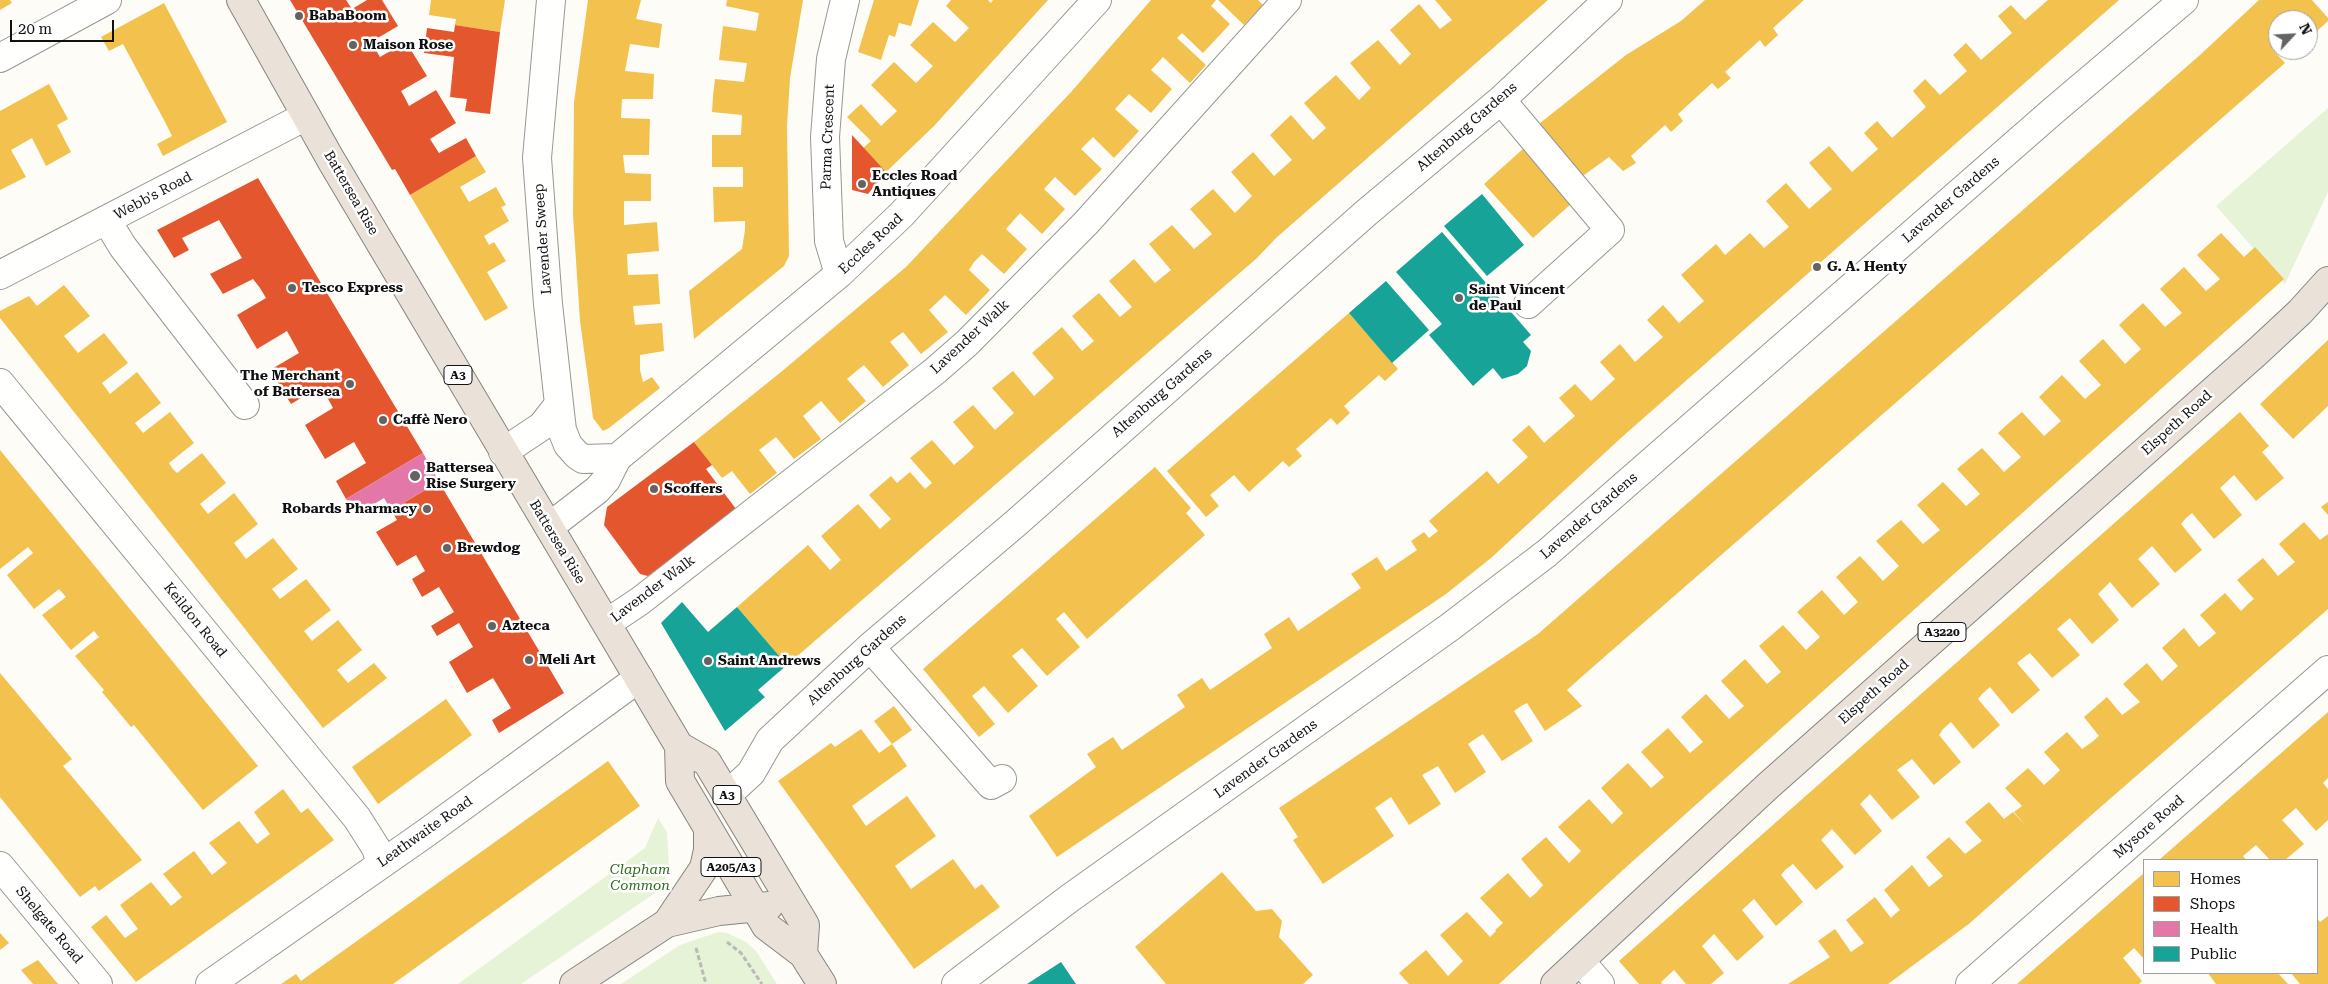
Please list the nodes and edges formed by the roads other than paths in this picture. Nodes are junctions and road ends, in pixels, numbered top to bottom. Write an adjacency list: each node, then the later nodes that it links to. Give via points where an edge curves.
1 (107, 0): 9 (street)
2 (241, 0): 11 (highway, Battersea Rise / A3)
3 (551, 0): 18 (street, Lavender Sweep, via 538,158)
4 (845, 0): 13 (street, Parma Crescent, via 831,59 825,137 830,241)
5 (1097, 0): 13 (street, Eccles Road, via 902,214)
6 (1287, 0): 23 (street, Lavender Walk, via 1086,223 967,343 935,372 640,601)
7 (1608, 0): 10 (street, Altenburg Gardens)
8 (2184, 0): 42 (street, Lavender Gardens, via 1547,553 1442,633 1070,898)
9 (0, 58)
10 (1501, 100): 16 (street, via 1610,230); 24 (street, Altenburg Gardens, via 1366,213 1016,523)
11 (306, 116): 12 (street, Webb's Road); 20 (highway, Battersea Rise / A3)
12 (107, 221): 14 (street, Webb's Road); 19 (street, via 123,247)
13 (839, 274): 21 (street, Eccles Road)
14 (0, 275)
15 (2328, 281): 37 (highway, Elspeth Road / A3220, via 2250,358 1769,785)
16 (1528, 304)
17 (0, 383): 31 (street, Keildon Road, via 357,818 376,848)
18 (558, 404): 20 (street, via 542,426); 21 (street, via 562,430 568,445 577,455 583,458)
19 (245, 405)
20 (503, 452): 22 (highway, Battersea Rise / A3)
21 (617, 458): 22 (street, Eccles Road, via 597,490)
22 (548, 527): 23 (highway, Battersea Rise / A3)
23 (607, 623): 26 (highway, Battersea Rise / A3)
24 (870, 647): 28 (street, via 991,785); 29 (street, Altenburg Gardens, via 770,740 751,773)
25 (2328, 670): 45 (street, Mysore Road)
26 (639, 678): 27 (highway, Battersea Rise / A3); 31 (street, Leathwaite Road)
27 (679, 746): 29 (highway, Battersea Rise / A3, via 707,762); 30 (highway, A3, via 680,781)
28 (1002, 779)
29 (727, 794): 34 (highway, Battersea Rise / A3)
30 (708, 828): 33 (highway, A205/A3); 35 (highway, via 704,868)
31 (381, 863): 39 (street, Leathwaite Road)
32 (0, 866): 38 (street, Shelgate Road)
33 (754, 906): 34 (highway, via 786,909); 35 (highway); 36 (highway, A205/A3, via 766,926)
34 (799, 915): 36 (highway, A3, via 805,925)
35 (668, 923): 40 (highway)
36 (803, 954): 41 (highway)
37 (1580, 961): 43 (highway, Elspeth Road / A3220); 44 (street)
38 (98, 984)
39 (210, 984)
40 (574, 984)
41 (822, 984)
42 (956, 984)
43 (1555, 984)
44 (1600, 984)
45 (1970, 984)

